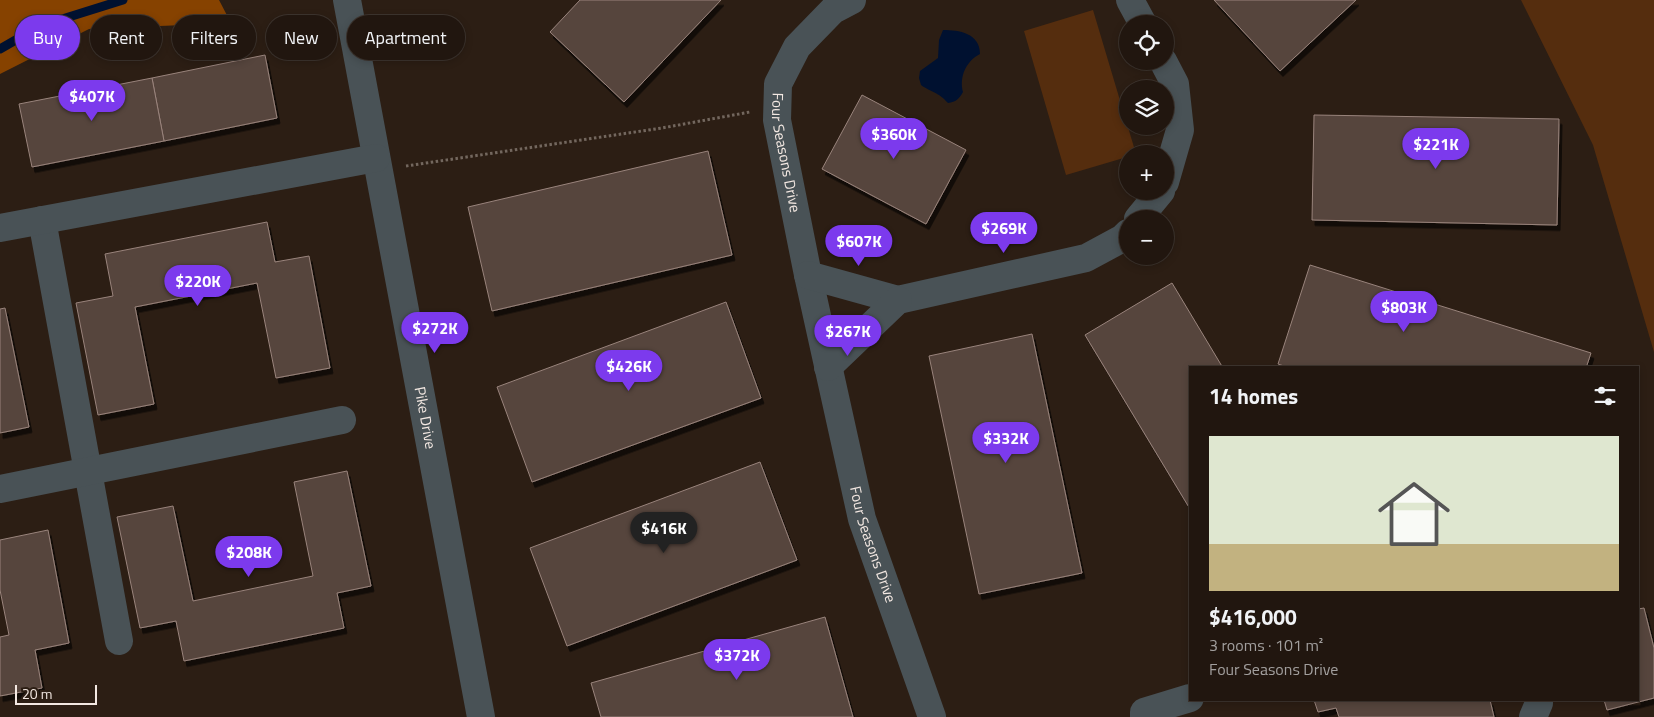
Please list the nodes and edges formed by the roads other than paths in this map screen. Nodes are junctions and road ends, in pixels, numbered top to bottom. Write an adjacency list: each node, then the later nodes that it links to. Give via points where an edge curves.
1 (347, 0): 7 (street, Pike Drive)
2 (852, 0): 13 (street, Four Seasons Drive, via 833,10 797,48 778,84 777,120)
3 (1130, 0): 4 (street)
4 (1138, 15)
5 (1168, 70): 6 (street, via 1176,84 1180,130)
6 (1174, 151)
7 (376, 158): 10 (street); 22 (street, Pike Drive)
8 (1154, 200): 9 (street)
9 (1145, 210)
10 (42, 220): 11 (street); 17 (street)
11 (0, 228)
12 (1119, 240): 14 (street, via 1086,258)
13 (808, 275): 14 (street); 15 (street, Four Seasons Drive)
14 (898, 300): 15 (street)
15 (828, 367): 23 (street, Four Seasons Drive, via 862,519)
16 (342, 420): 17 (street)
17 (88, 472): 18 (street); 19 (street)
18 (0, 489)
19 (119, 641)
20 (1189, 698): 24 (street, via 1144,712)
21 (1538, 701): 25 (street)
22 (481, 717)
23 (932, 717)
24 (1144, 717)
25 (1533, 717)

